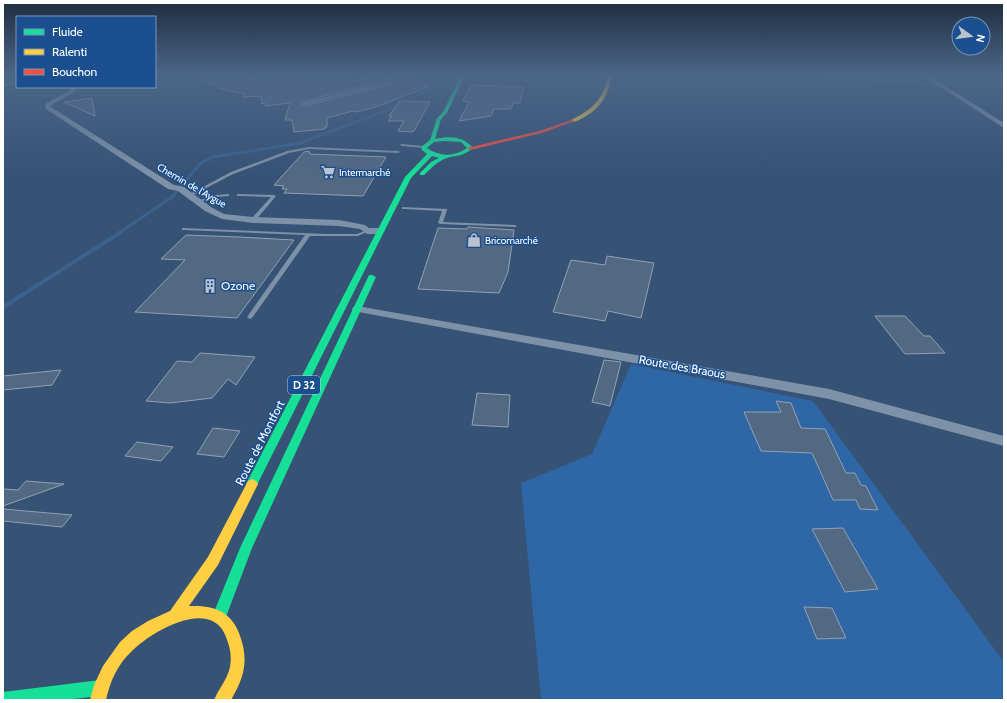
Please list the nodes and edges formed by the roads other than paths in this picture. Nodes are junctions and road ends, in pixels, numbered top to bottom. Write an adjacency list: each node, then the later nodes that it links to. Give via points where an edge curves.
1 (48, 108): 14 (street, Chemin de l'Aygue, via 171,187 181,189)
2 (447, 108): 5 (main road, Route de Montfort)
3 (594, 108): 8 (main road, via 570,122 552,128 513,138)
4 (975, 108): 6 (street)
5 (445, 113): 7 (main road, Route de Montfort, via 444,133); 10 (main road, Route de Montfort, via 439,118)
6 (1004, 126)
7 (451, 139): 8 (main road); 10 (main road)
8 (467, 144): 12 (main road, via 462,154)
9 (402, 145): 10 (lane)
10 (429, 147): 12 (main road); 24 (main road, Route de Montfort / D 32, via 408,177)
11 (398, 152): 14 (lane, via 309,148 288,152 232,173)
12 (446, 156): 13 (main road, via 427,167)
13 (417, 181)
14 (190, 195): 18 (street, Chemin de l'Aygue)
15 (228, 195): 18 (lane)
16 (238, 196): 20 (lane, via 274,196)
17 (409, 197): 19 (main road)
18 (199, 201): 20 (street, Chemin de l'Aygue, via 222,216)
19 (402, 212): 21 (lane, via 445,210 440,223)
20 (253, 220): 23 (street, Chemin de l'Aygue, via 339,223 362,227)
21 (515, 226)
22 (184, 229): 25 (lane)
23 (367, 231): 24 (street, Chemin de l'Aygue); 25 (lane, via 358,235)
24 (380, 231): 30 (main road, Route de Montfort / D 32, via 228,534 213,561)
25 (308, 235): 28 (lane)
26 (377, 266): 27 (main road, D 32)
27 (357, 310): 29 (street, Route des Braous, via 828,394); 31 (main road, D 32, via 246,548)
28 (250, 317)
29 (1004, 441)
30 (175, 615): 31 (main road, via 199,611); 32 (main road, via 156,623 122,650)
31 (219, 617): 35 (main road, via 230,626 237,639 239,655 235,674)
32 (100, 688): 33 (main road); 34 (main road)
33 (3, 700)
34 (98, 700)
35 (222, 700)

